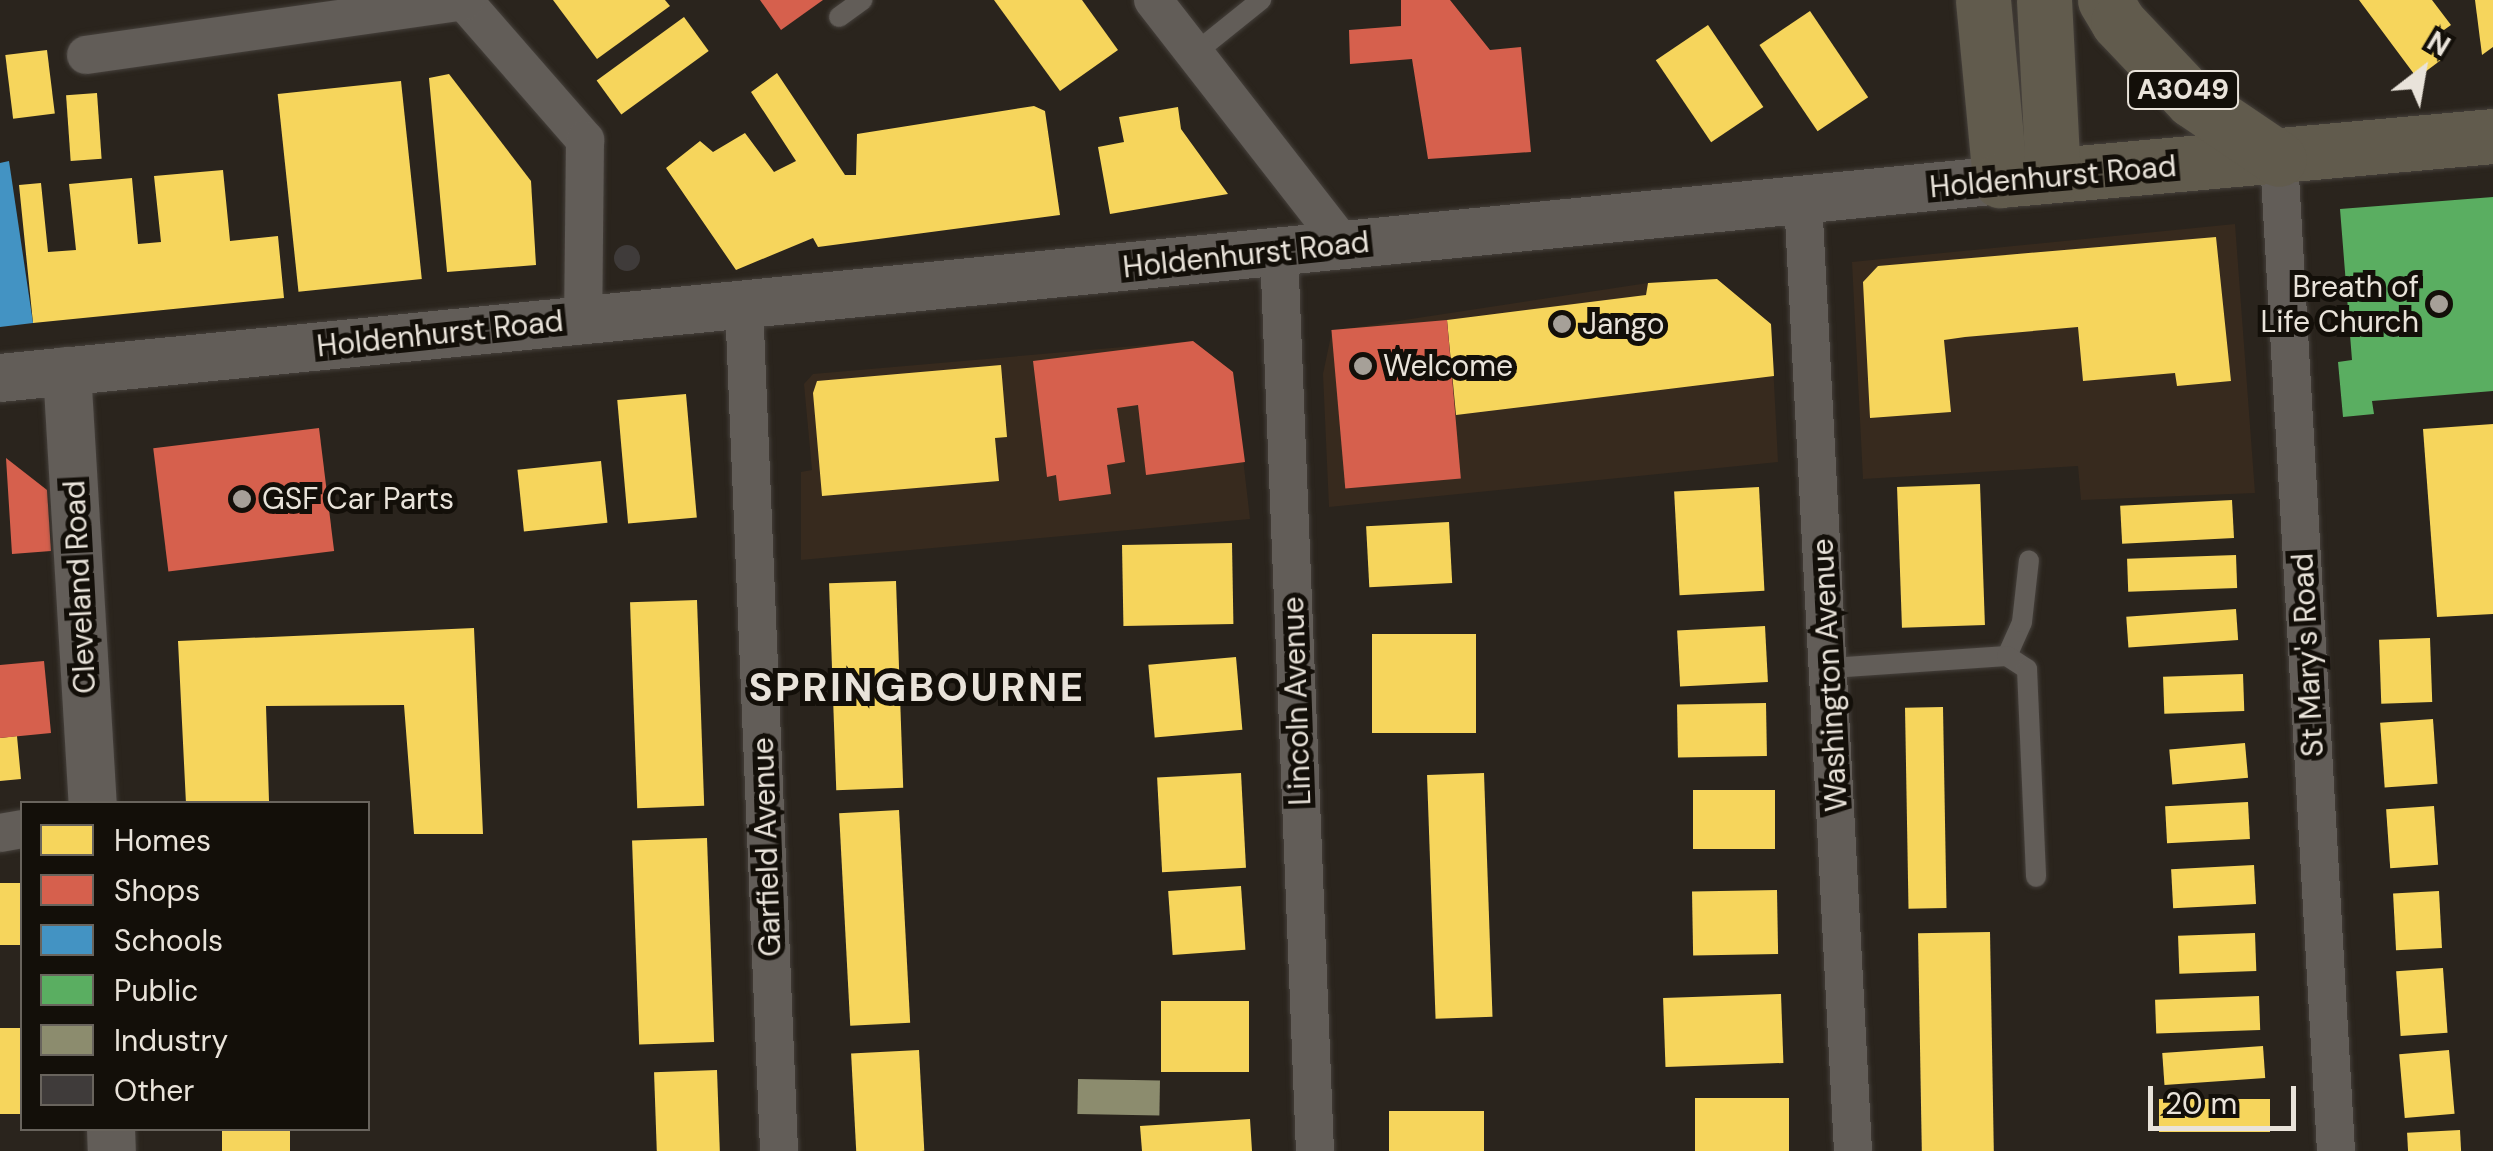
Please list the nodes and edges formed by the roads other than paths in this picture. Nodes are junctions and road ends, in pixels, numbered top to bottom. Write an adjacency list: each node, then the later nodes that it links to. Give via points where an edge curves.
1 (464, 0): 10 (street); 19 (street, via 585,140)
2 (862, 0): 8 (lane)
3 (1153, 0): 9 (street)
4 (1261, 0): 9 (lane)
5 (1983, 0): 14 (main road)
6 (2044, 0): 13 (main road)
7 (2105, 0): 12 (main road, A3049, via 2192,100)
8 (839, 17)
9 (1195, 53): 16 (street)
10 (86, 55)
11 (2493, 136): 12 (main road, Holdenhurst Road)
12 (2280, 158): 13 (main road, Holdenhurst Road); 30 (street, St Mary's Road)
13 (2053, 174): 14 (main road, Holdenhurst Road)
14 (2000, 180): 15 (street, Holdenhurst Road)
15 (1803, 200): 16 (street, Holdenhurst Road); 24 (street, Washington Avenue)
16 (1344, 245): 17 (street, Holdenhurst Road)
17 (1279, 252): 18 (street, Holdenhurst Road); 28 (street, Lincoln Avenue)
18 (744, 304): 19 (street, Holdenhurst Road); 27 (street, Garfield Avenue)
19 (583, 320): 20 (street, Holdenhurst Road)
20 (67, 371): 21 (street, Holdenhurst Road); 25 (street, Cleveland Road)
21 (0, 378)
22 (2029, 560): 23 (lane, via 2022,622)
23 (2007, 656): 24 (lane); 26 (lane, via 2026,669)
24 (1831, 668): 29 (street, Washington Avenue)
25 (93, 801)
26 (2036, 878)
27 (779, 1151)
28 (1315, 1151)
29 (1853, 1151)
30 (2336, 1151)

